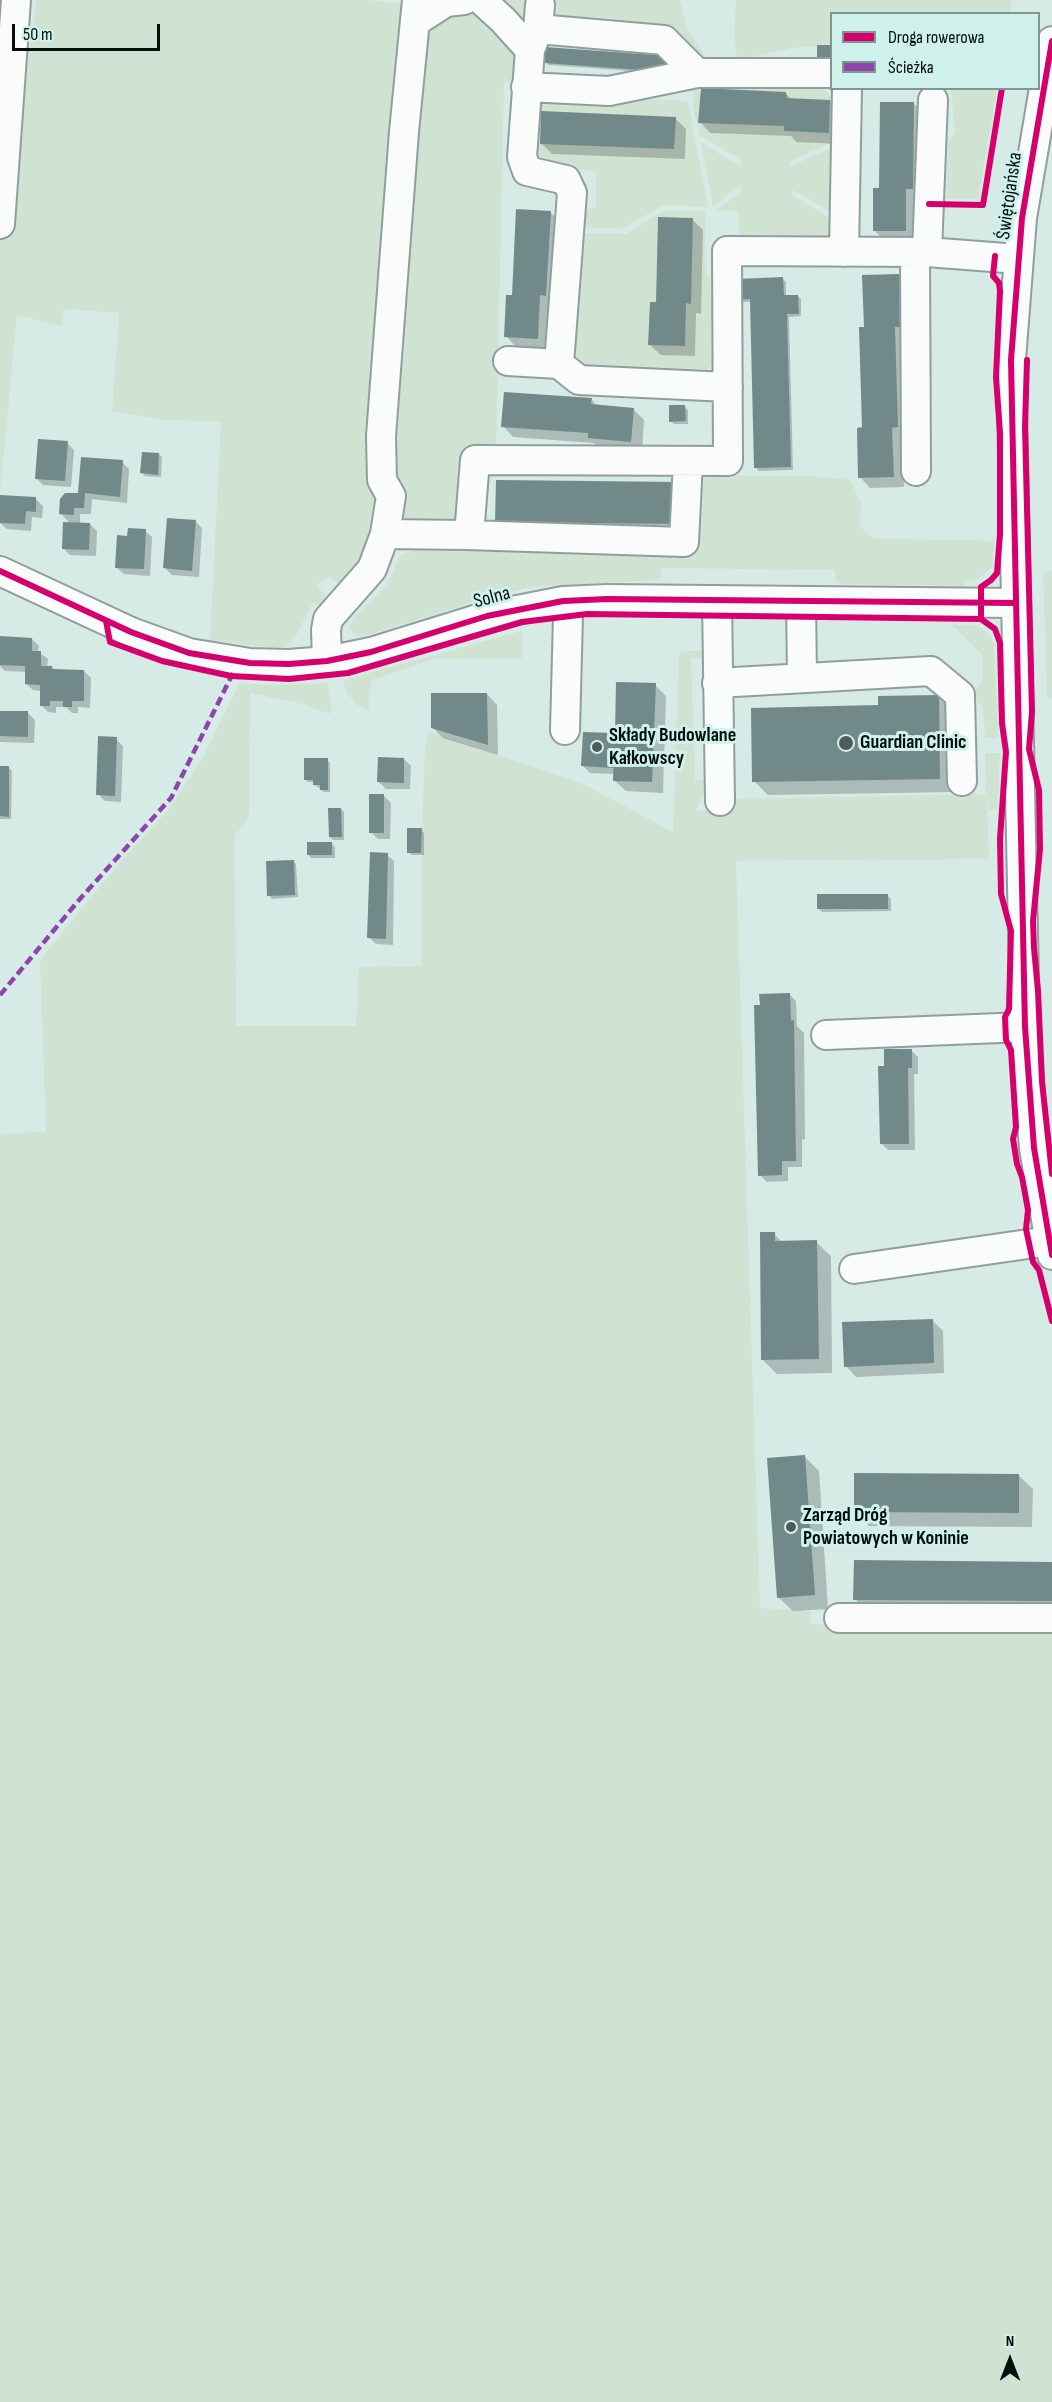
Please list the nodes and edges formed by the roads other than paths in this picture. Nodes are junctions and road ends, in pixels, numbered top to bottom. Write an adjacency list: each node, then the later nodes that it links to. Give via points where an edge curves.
1 (16, 0): 12 (street)
2 (464, 0): 4 (street)
3 (481, 0): 5 (street, via 503,20)
4 (416, 11): 21 (street, via 381,436 382,480 392,496)
5 (536, 28): 7 (street, via 664,40); 9 (street)
6 (1052, 41): 15 (street, Świętojańska, via 1026,188)
7 (697, 73): 8 (street); 9 (street, via 609,91)
8 (830, 73)
9 (526, 87): 17 (street, via 522,157 527,171 566,180 572,193)
10 (847, 90): 13 (street)
11 (933, 100): 14 (street)
12 (0, 224)
13 (844, 252): 14 (street); 18 (street, via 727,251)
14 (921, 252): 15 (street); 20 (street)
15 (1018, 259): 27 (street, Świętojańska, via 1011,360)
16 (507, 361): 17 (street)
17 (559, 364): 18 (street, via 579,380)
18 (728, 387): 19 (street, via 728,461)
19 (688, 461): 22 (street, via 475,460); 22 (street, via 684,542)
20 (916, 471)
21 (385, 534): 22 (street); 28 (street, via 366,578 328,618)
22 (466, 535)
23 (0, 571): 28 (street, Solna, via 114,625 189,653 250,663)
24 (717, 600): 25 (street, Solna); 26 (street, Solna); 30 (street)
25 (564, 601): 28 (street, Solna, via 498,613 371,652); 31 (street, via 568,615)
26 (801, 601): 27 (street, Solna); 29 (street)
27 (1015, 603): 34 (street, Świętojańska)
28 (327, 661)
29 (802, 678): 30 (street); 32 (street, via 931,670 963,692)
30 (717, 683): 33 (street)
31 (565, 730)
32 (962, 781)
33 (720, 801)
34 (1025, 1027): 35 (street); 36 (street, Świętojańska, via 1034,1148)
35 (825, 1035)
36 (1051, 1248): 37 (street)
37 (854, 1269)
38 (838, 1618): 39 (street)
39 (1052, 1618)

